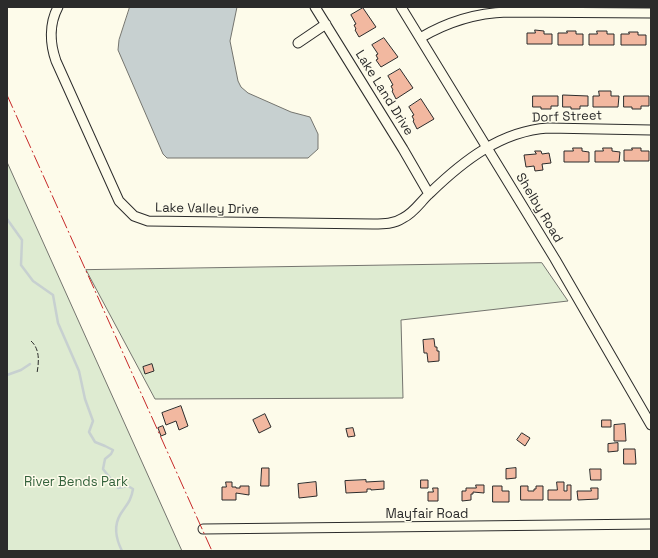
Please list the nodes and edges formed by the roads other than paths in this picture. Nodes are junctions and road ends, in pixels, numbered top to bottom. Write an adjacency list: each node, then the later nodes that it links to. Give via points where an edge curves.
1 (58, 7): 10 (street, Lake Valley Drive, via 52,22 51,34 56,62 115,192 134,216 157,222 386,223 404,218)
2 (315, 7): 5 (street, Lake Land Drive)
3 (401, 7): 6 (street, Shelby Road)
4 (651, 13): 6 (street, via 486,13 448,24)
5 (326, 24): 7 (street); 10 (street, Lake Land Drive)
6 (420, 38): 9 (street, Shelby Road)
7 (298, 43)
8 (651, 130): 9 (street, Dorf Street, via 539,129 509,136)
9 (487, 148): 10 (street, Lake Valley Drive, via 459,167); 11 (street, Shelby Road)
10 (429, 194)
11 (651, 425)
12 (651, 524): 13 (street, Mayfair Road)
13 (203, 529)

